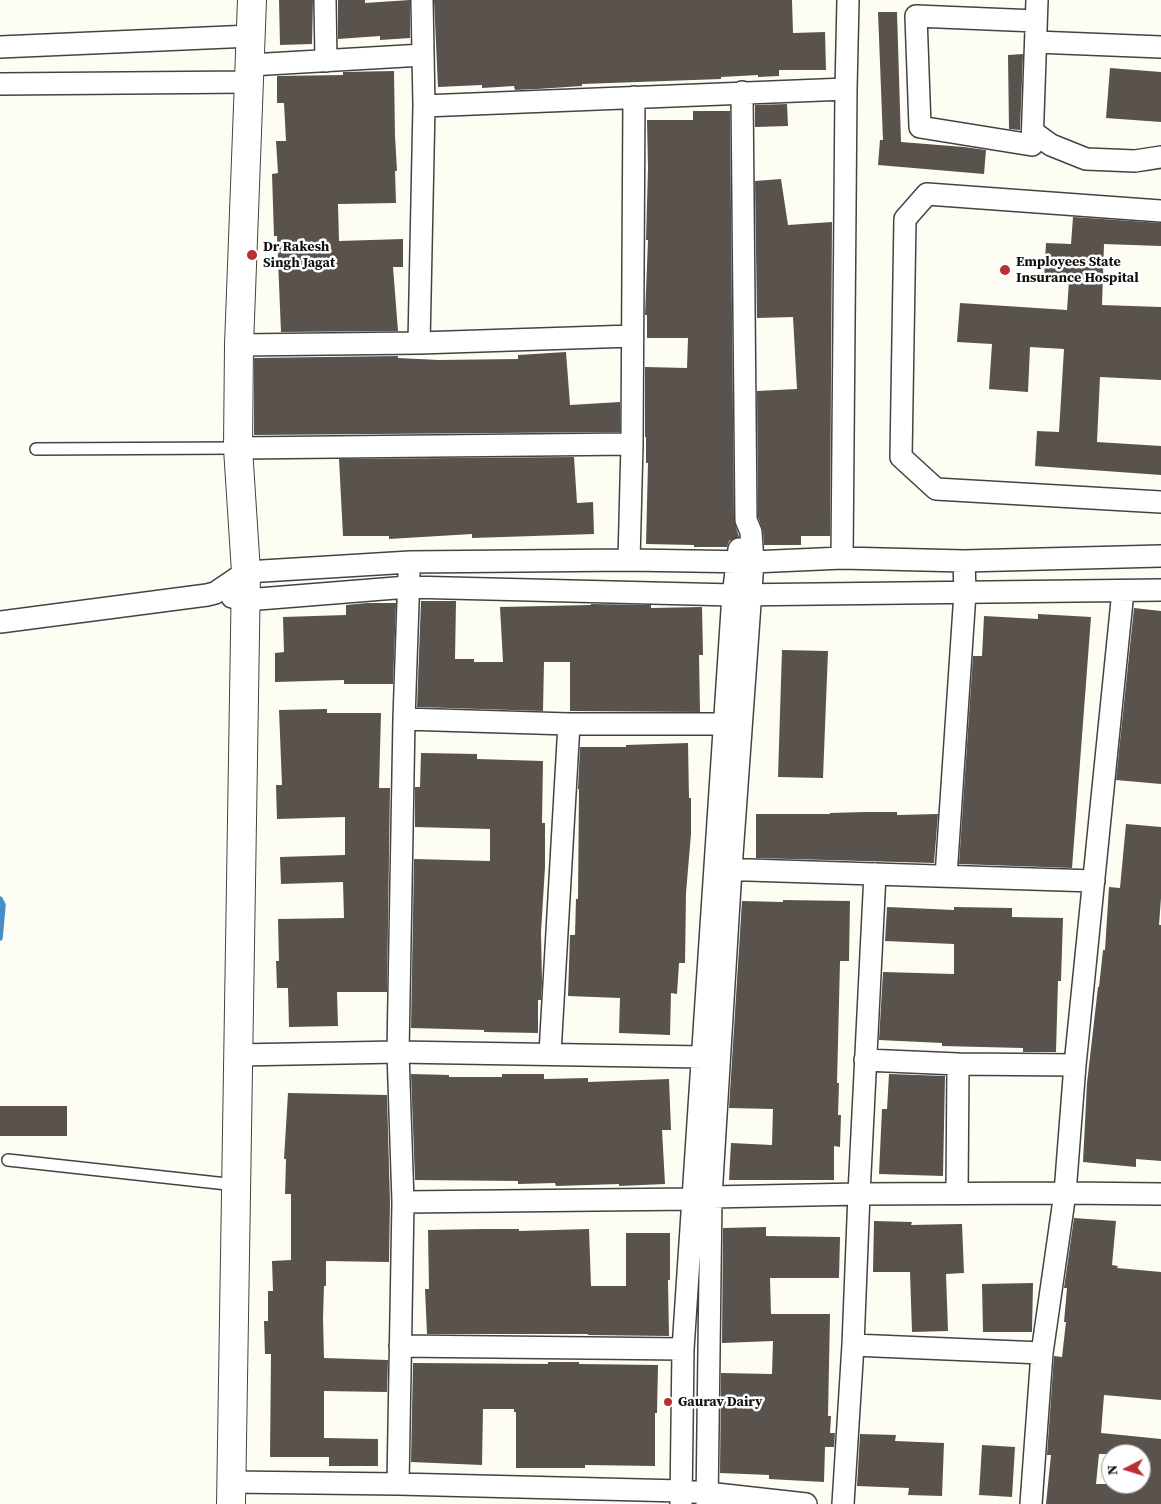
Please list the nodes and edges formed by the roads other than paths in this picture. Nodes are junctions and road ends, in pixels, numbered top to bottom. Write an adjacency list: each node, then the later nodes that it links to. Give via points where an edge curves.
1 (252, 0): 7 (street)
2 (325, 0): 11 (street)
3 (422, 0): 10 (street)
4 (848, 0): 14 (street)
5 (1037, 0): 6 (street)
6 (1036, 32): 9 (street); 18 (street); 18 (street, via 916,16 920,127 1032,145)
7 (251, 36): 8 (street); 12 (street)
8 (0, 47)
9 (1161, 47)
10 (423, 55): 11 (street); 17 (street)
11 (326, 61): 12 (street)
12 (249, 74): 13 (street); 23 (street)
13 (0, 84)
14 (846, 89): 15 (street); 29 (street)
15 (742, 92): 16 (street); 33 (street, via 746,520 742,530)
16 (634, 97): 17 (street); 21 (street)
17 (424, 106): 22 (street)
18 (1032, 132): 19 (street, via 1051,145 1086,159 1135,161)
19 (1161, 157)
20 (1161, 212): 27 (street, via 927,194 905,219 901,457 936,489)
21 (632, 336): 22 (street); 24 (street)
22 (419, 343): 23 (street)
23 (239, 345): 25 (street)
24 (632, 444): 25 (street); 30 (street)
25 (238, 448): 26 (lane); 34 (street)
26 (36, 449)
27 (1161, 502)
28 (1161, 556): 31 (street)
29 (849, 558): 31 (street); 33 (street); 39 (street)
30 (629, 560): 32 (street); 33 (street)
31 (964, 561): 40 (street)
32 (410, 562): 34 (street); 35 (street)
33 (745, 563): 41 (street)
34 (246, 572): 38 (street); 42 (street)
35 (408, 587): 41 (street); 42 (street); 44 (street)
36 (1161, 590): 37 (street)
37 (1123, 591): 40 (street); 50 (street)
38 (215, 593): 42 (street); 43 (street)
39 (855, 593): 40 (street); 41 (street)
40 (965, 593): 49 (street)
41 (742, 594): 46 (street); 47 (street, via 742,734)
42 (246, 600): 53 (street)
43 (0, 622)
44 (404, 720): 45 (street); 51 (street)
45 (569, 724): 46 (street); 52 (street)
46 (725, 724): 47 (street)
47 (723, 869): 48 (street); 54 (street); 64 (street, via 720,1056)
48 (875, 874): 49 (street); 55 (street)
49 (946, 876): 50 (street)
50 (1094, 882): 57 (street)
51 (398, 1052): 52 (street); 53 (street); 65 (street)
52 (550, 1053): 54 (street)
53 (238, 1054): 59 (street)
54 (703, 1057): 64 (street)
55 (865, 1060): 56 (street); 61 (street)
56 (958, 1064): 57 (street); 62 (street)
57 (1075, 1064): 60 (street)
58 (8, 1160): 59 (lane)
59 (236, 1184): 71 (street)
60 (1064, 1193): 62 (street); 63 (street); 69 (street)
61 (859, 1194): 62 (street); 64 (street); 66 (street)
62 (957, 1194)
63 (1161, 1194)
64 (702, 1198): 65 (street); 68 (street); 73 (street)
65 (403, 1202): 67 (street)
66 (853, 1345): 69 (street); 75 (street)
67 (400, 1346): 68 (street); 70 (street)
68 (684, 1349): 72 (street)
69 (1042, 1353): 76 (street)
70 (398, 1484): 71 (street); 72 (street)
71 (231, 1493)
72 (681, 1498): 73 (street)
73 (707, 1498): 74 (street)
74 (806, 1504)
75 (843, 1504)
76 (1031, 1504)

